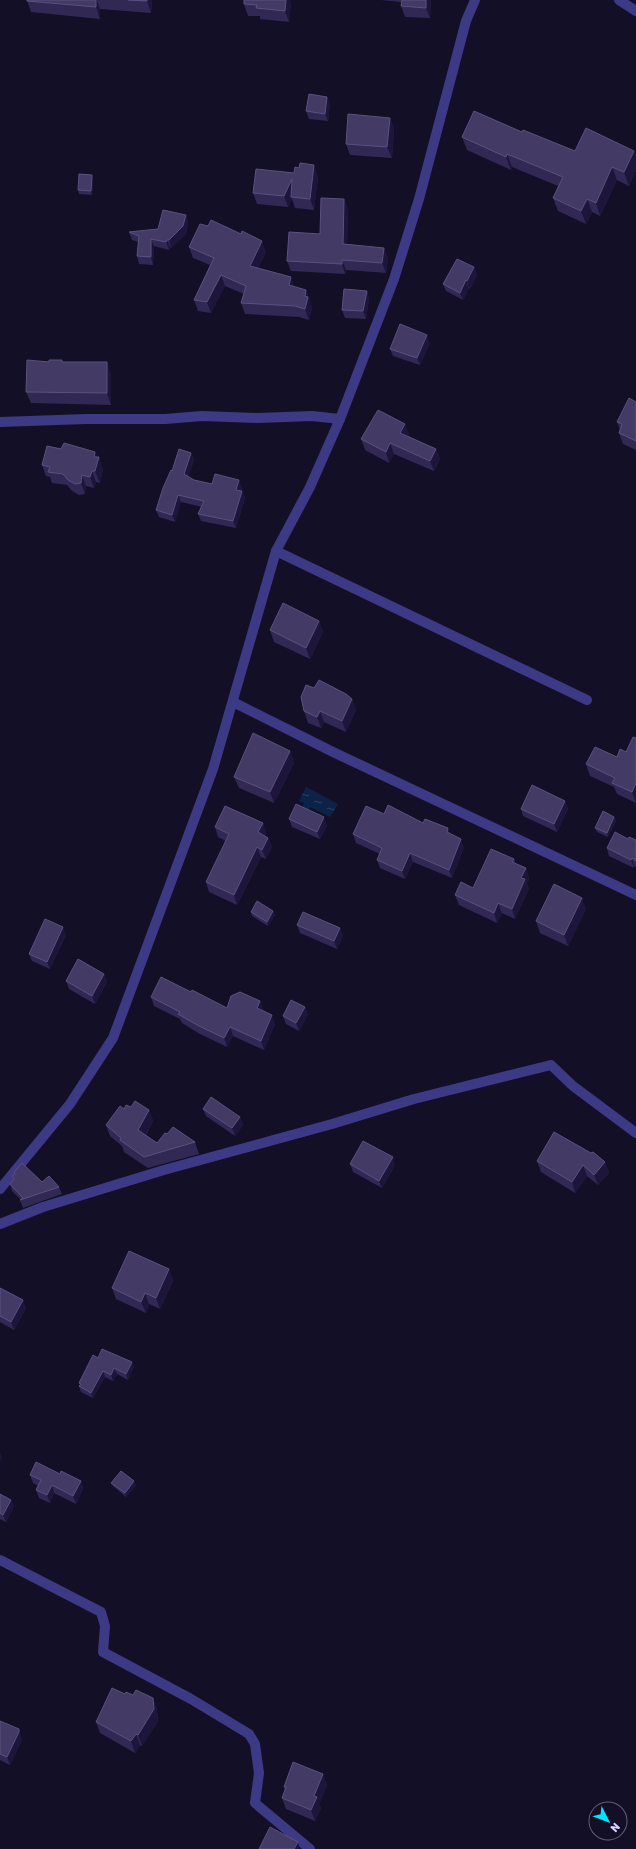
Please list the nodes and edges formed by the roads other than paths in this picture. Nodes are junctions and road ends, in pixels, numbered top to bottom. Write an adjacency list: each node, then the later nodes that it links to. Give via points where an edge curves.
1 (475, 0): 4 (street, via 466,21 419,199 394,279)
2 (619, 0): 3 (street)
3 (636, 11)
4 (340, 419): 5 (street, via 312,416 202,416); 6 (street, via 310,487)
5 (0, 422)
6 (276, 551): 7 (street); 8 (street)
7 (587, 700)
8 (233, 702): 9 (street); 11 (street, via 213,769 113,1038 70,1104)
9 (636, 895)
10 (636, 1133): 12 (street, via 573,1086 552,1065 414,1099 199,1160 43,1207)
11 (0, 1189)
12 (0, 1224)
13 (0, 1560): 14 (street, via 101,1612 105,1626 103,1652 191,1699 249,1734 255,1744 259,1773 255,1803)
14 (310, 1849)

